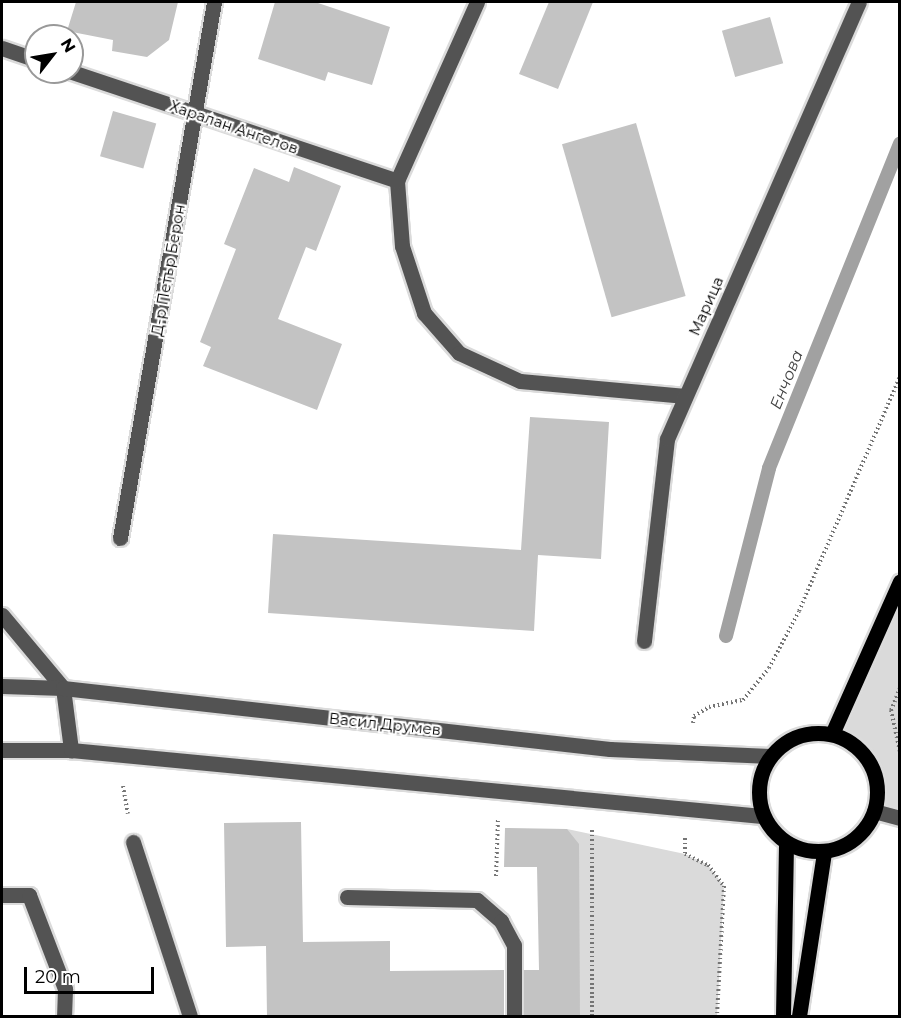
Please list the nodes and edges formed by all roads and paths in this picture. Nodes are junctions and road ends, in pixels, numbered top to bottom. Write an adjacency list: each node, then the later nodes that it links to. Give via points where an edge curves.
1 (214, 2): 7 (street, Д-р Петър Берон)
2 (477, 2): 8 (street)
3 (859, 2): 10 (street, Марица)
4 (2, 48): 5 (street)
5 (24, 56)
6 (84, 76): 7 (street, Харалан Ангелов)
7 (196, 113): 8 (street, Харалан Ангелов); 11 (street, Д-р Петър Берон)
8 (397, 181): 10 (street, via 402,246 424,313 459,354 520,381)
9 (900, 377): 22 (path, via 800,611 769,668 743,700 709,707 694,717)
10 (685, 396): 14 (street, Марица, via 667,439)
11 (120, 538)
12 (900, 581): 18 (main road)
13 (2, 615): 16 (street)
14 (644, 641)
15 (2, 686): 16 (street, Васил Друмев)
16 (63, 688): 20 (street); 22 (street, Васил Друмев, via 598,747)
17 (900, 688): 21 (path, via 891,710)
18 (832, 734): 24 (main road, via 798,736); 28 (main road, via 860,750 870,763 876,779)
19 (2, 750): 20 (street)
20 (71, 750): 23 (street)
21 (900, 752)
22 (692, 753): 24 (street, Васил Друмев)
23 (117, 754): 25 (street); 31 (path)
24 (770, 756): 29 (main road, via 758,785)
25 (499, 793): 26 (street); 36 (path)
26 (592, 802): 27 (street); 40 (path)
27 (687, 809): 29 (street); 41 (path, via 685,854 708,865 724,886)
28 (874, 812): 30 (street); 33 (main road, via 855,839)
29 (762, 816): 32 (main road)
30 (900, 819)
31 (133, 842): 38 (street)
32 (786, 843): 33 (main road, via 804,851); 42 (main road)
33 (824, 852): 43 (main road)
34 (2, 895): 37 (street, via 29,895 65,989)
35 (347, 897): 36 (street, via 477,900)
36 (495, 918): 39 (street, via 501,921 514,945)
37 (64, 1017)
38 (190, 1017)
39 (514, 1017)
40 (592, 1017)
41 (717, 1017)
42 (783, 1017)
43 (799, 1017)

